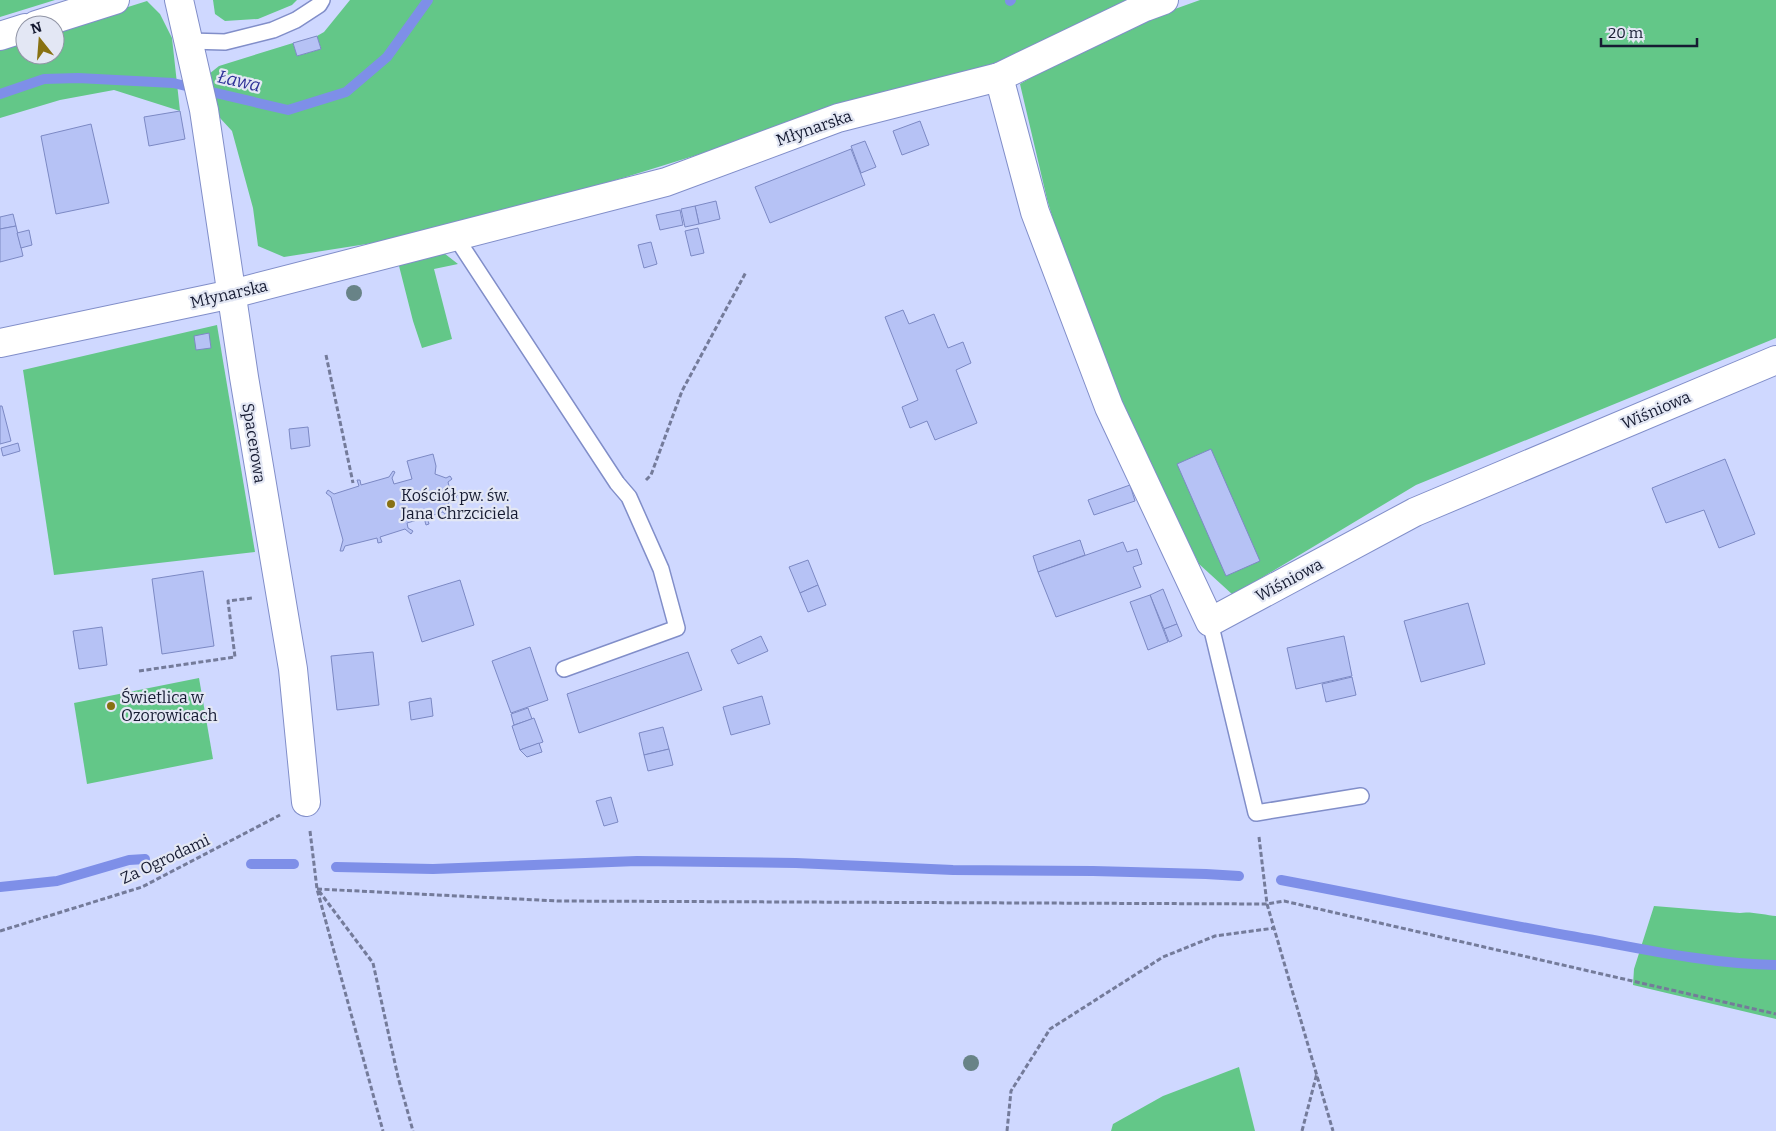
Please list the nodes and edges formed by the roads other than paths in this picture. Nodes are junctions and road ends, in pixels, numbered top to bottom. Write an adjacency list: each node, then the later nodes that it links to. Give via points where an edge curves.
1 (115, 0): 5 (street)
2 (179, 0): 8 (street, Spacerowa)
3 (322, 0): 8 (lane, via 296,20 273,30 225,42)
4 (1164, 0): 9 (street, Młynarska)
5 (65, 16)
6 (15, 31): 7 (street)
7 (0, 36)
8 (189, 40): 11 (street, Spacerowa, via 204,110)
9 (999, 77): 10 (street, Młynarska, via 838,118 666,182); 14 (street, via 1035,212 1109,407)
10 (455, 236): 11 (street, Młynarska); 15 (lane, via 629,497 661,570 677,628)
11 (232, 294): 12 (street, Młynarska); 17 (street, Spacerowa, via 293,669)
12 (0, 343)
13 (1776, 360): 14 (street, Wiśniowa, via 1415,512)
14 (1210, 622): 16 (lane, via 1256,813)
15 (564, 669)
16 (1361, 796)
17 (306, 802)

